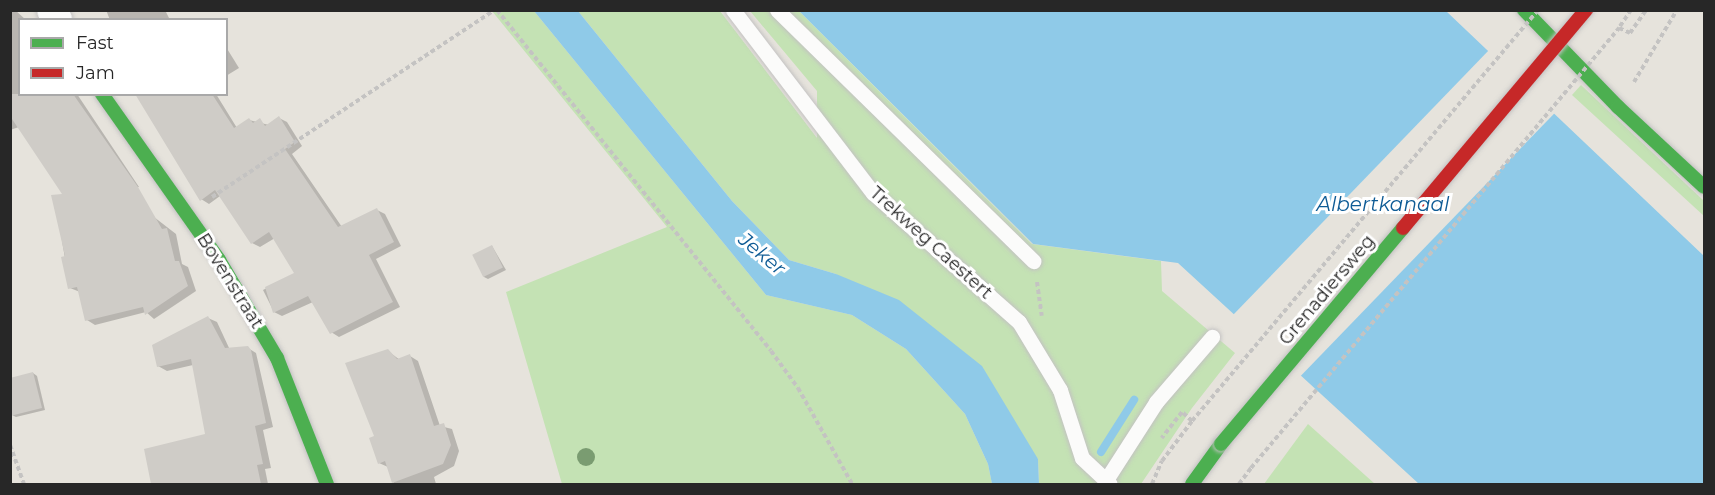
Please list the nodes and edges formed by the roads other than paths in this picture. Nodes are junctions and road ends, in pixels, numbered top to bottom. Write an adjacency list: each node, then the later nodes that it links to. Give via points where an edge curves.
1 (733, 10): 9 (lane, Trekweg Caestert, via 873,193 1019,322 1060,390 1082,458)
2 (777, 10): 7 (lane)
3 (1524, 10): 6 (street, via 1618,107)
4 (1586, 10): 11 (street, Grenadiersweg, bridge, via 1221,444)
5 (103, 96): 10 (street, Bovenstraat, via 187,214 277,358)
6 (1704, 187)
7 (1034, 261)
8 (1212, 337): 9 (lane, via 1156,402)
9 (1108, 482)
10 (327, 484)
11 (1192, 484)

